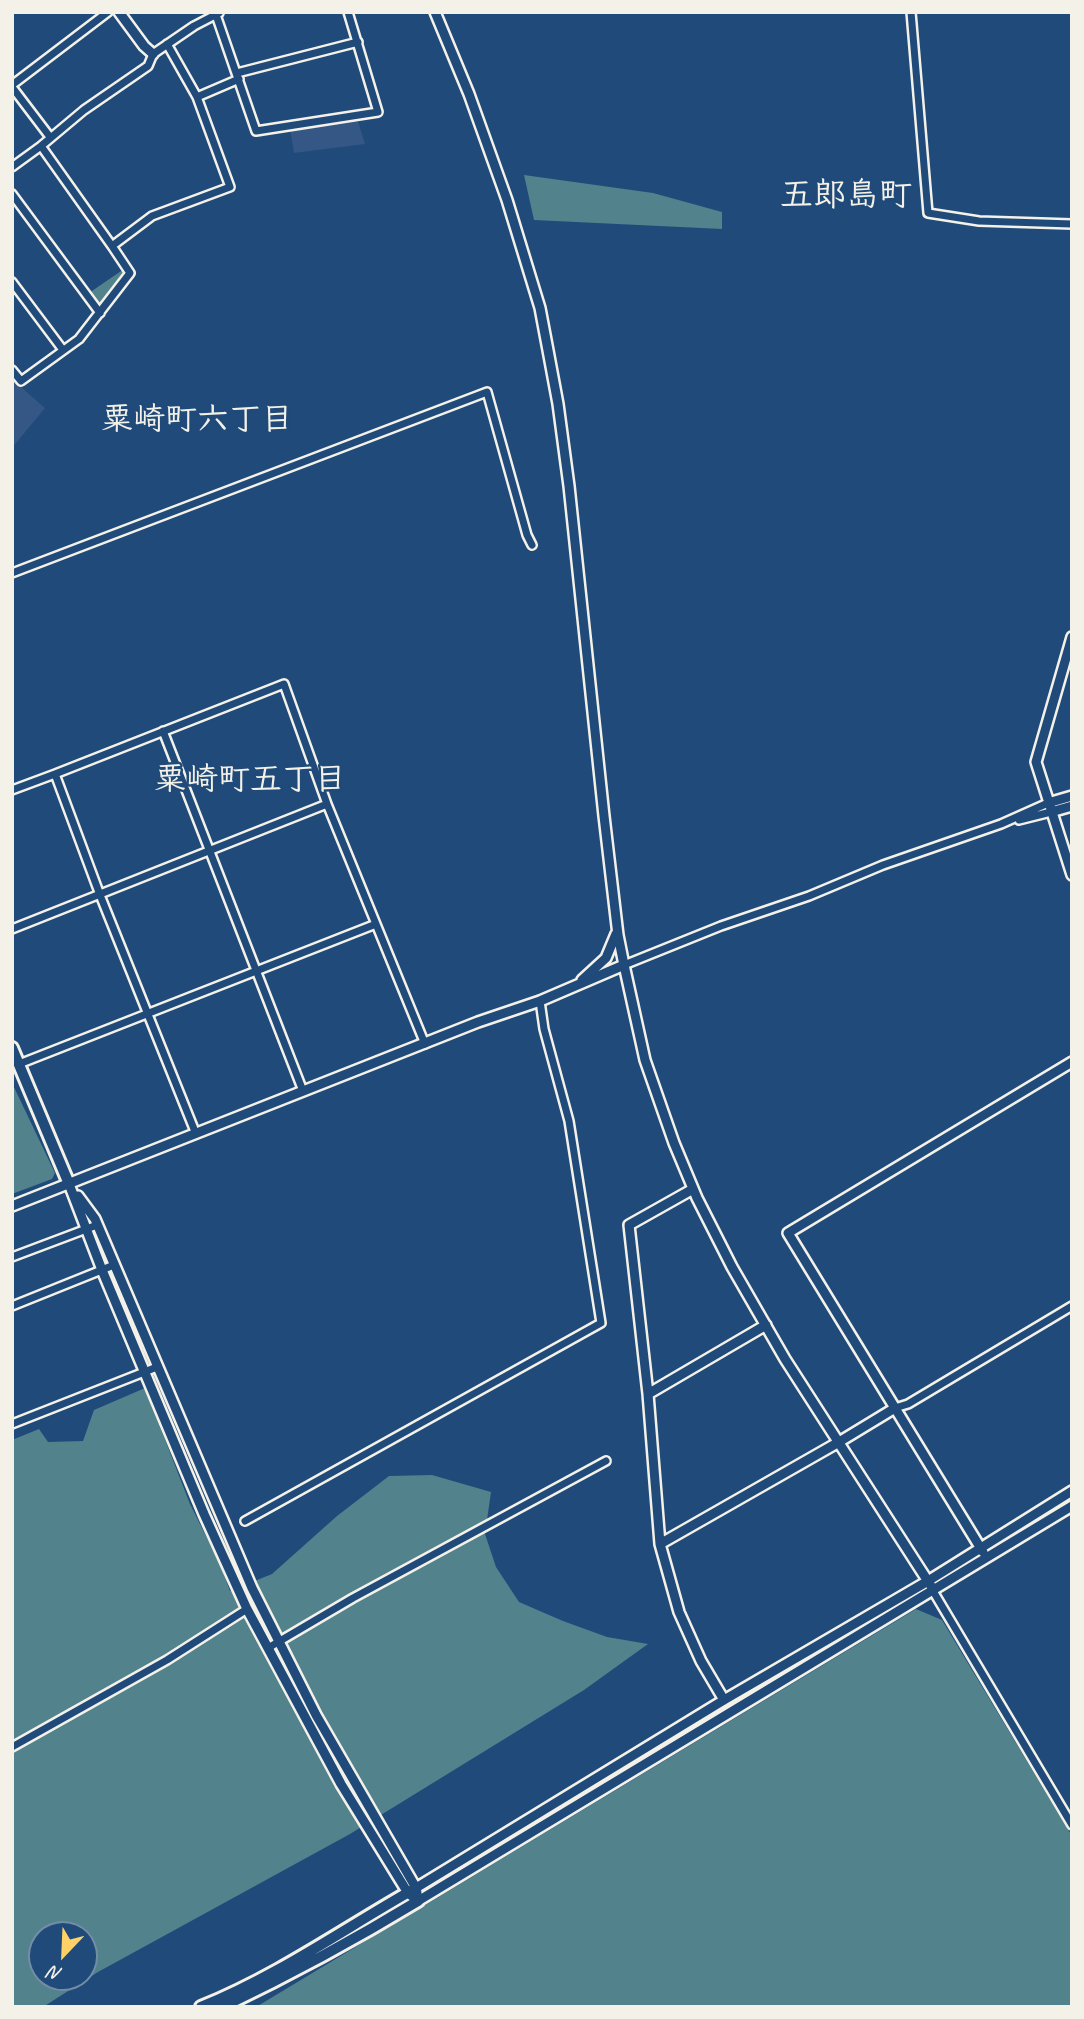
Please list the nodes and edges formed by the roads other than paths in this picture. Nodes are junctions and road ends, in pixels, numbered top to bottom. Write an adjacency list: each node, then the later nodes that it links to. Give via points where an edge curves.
1 (108, 12): 11 (street)
2 (119, 12): 9 (street)
3 (348, 12): 7 (street)
4 (435, 12): 38 (street, via 507,200 547,345 569,486)
5 (911, 12): 17 (street, via 928,213 979,221)
6 (217, 13): 8 (street); 10 (street)
7 (358, 42): 10 (street); 10 (street, via 378,112 256,131)
8 (167, 44): 9 (street); 12 (street)
9 (153, 54): 13 (street, via 148,66)
10 (238, 76): 12 (street)
11 (12, 86): 13 (street)
12 (197, 97): 18 (street, via 230,187 152,216)
13 (50, 137): 14 (street)
14 (41, 146): 15 (street); 18 (street)
15 (12, 167)
16 (12, 194): 20 (street)
17 (1072, 224)
18 (112, 246): 20 (street, via 130,273)
19 (12, 282): 21 (street)
20 (100, 313): 21 (street)
21 (63, 351): 22 (street, via 21,381)
22 (12, 370)
23 (532, 545): 24 (street, via 487,391)
24 (12, 573)
25 (1072, 637): 32 (street, via 1036,762)
26 (163, 731): 27 (street); 30 (street, via 284,684); 33 (street)
27 (55, 774): 28 (street); 35 (street)
28 (12, 790)
29 (1072, 796): 32 (street)
30 (327, 804): 33 (street); 36 (street)
31 (1072, 806): 32 (street)
32 (1050, 808): 34 (street); 39 (street, via 883,865)
33 (210, 851): 35 (street); 40 (street)
34 (1072, 875)
35 (100, 895): 37 (street); 43 (street)
36 (376, 924): 40 (street); 44 (street)
37 (12, 929)
38 (617, 929): 39 (street); 41 (street, via 606,958)
39 (624, 965): 41 (street); 51 (street, via 645,1060)
40 (257, 970): 43 (street); 48 (street)
41 (578, 984): 42 (street)
42 (540, 1000): 44 (street); 69 (street, via 569,1121 601,1323)
43 (148, 1014): 47 (street); 49 (street)
44 (425, 1044): 48 (street)
45 (12, 1048): 47 (main road)
46 (1072, 1062): 63 (street, via 788,1233)
47 (19, 1065): 50 (main road)
48 (303, 1091): 49 (street)
49 (195, 1133): 50 (street)
50 (69, 1184): 52 (street); 53 (street)
51 (693, 1189): 59 (street); 62 (street, via 629,1225)
52 (12, 1206)
53 (92, 1227): 54 (street); 55 (street); 56 (street)
54 (12, 1257)
55 (114, 1265): 56 (street); 60 (street)
56 (102, 1270): 57 (street); 61 (street)
57 (12, 1306)
58 (1072, 1306): 63 (street)
59 (766, 1325): 62 (street); 65 (street)
60 (157, 1367): 61 (street); 76 (street)
61 (145, 1372): 64 (street); 75 (street)
62 (648, 1394): 70 (street)
63 (895, 1408): 65 (street); 71 (street)
64 (12, 1424)
65 (839, 1442): 70 (street); 73 (street)
66 (606, 1461): 76 (street)
67 (1072, 1491): 71 (street)
68 (1072, 1506): 72 (street)
69 (245, 1521)
70 (660, 1544): 78 (street, via 679,1612)
71 (980, 1547): 72 (street); 73 (street)
72 (986, 1557): 74 (street)
73 (928, 1581): 74 (street); 78 (street)
74 (933, 1591): 80 (street); 82 (street)
75 (247, 1609): 77 (street); 79 (street)
76 (278, 1642): 77 (street); 81 (street)
77 (268, 1648): 81 (street, via 341,1784)
78 (724, 1700): 81 (street)
79 (12, 1747)
80 (1072, 1825)
81 (412, 1890): 82 (street); 83 (main road, via 285,1967)
82 (418, 1901): 84 (main road)
83 (201, 2007)
84 (222, 2007)

